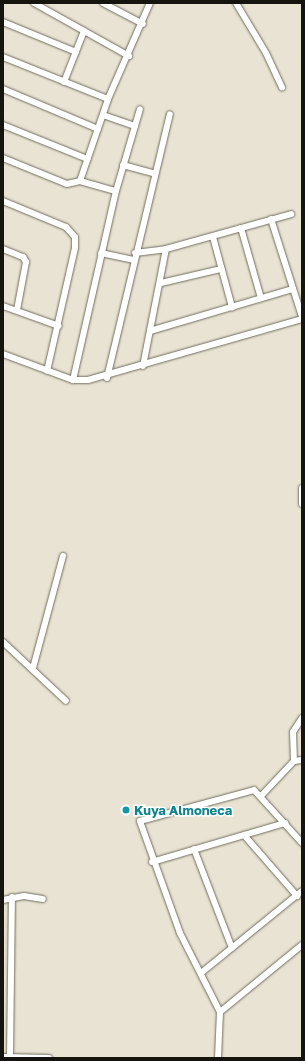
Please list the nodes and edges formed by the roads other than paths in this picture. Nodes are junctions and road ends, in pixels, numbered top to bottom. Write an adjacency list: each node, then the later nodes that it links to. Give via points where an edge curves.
1 (34, 3): 7 (street)
2 (102, 3): 6 (street)
3 (150, 3): 6 (street)
4 (236, 3): 12 (street, via 266,53)
5 (3, 22): 8 (street)
6 (143, 24): 9 (street)
7 (84, 31): 8 (street); 9 (street)
8 (76, 52): 11 (street)
9 (129, 56): 14 (street)
10 (3, 57): 11 (street)
11 (64, 82): 14 (street)
12 (282, 87)
13 (3, 89): 20 (street)
14 (108, 100): 17 (street)
15 (140, 109): 19 (street)
16 (170, 114): 24 (street)
17 (103, 115): 19 (street); 20 (street)
18 (3, 125): 22 (street)
19 (135, 126): 23 (street)
20 (98, 129): 22 (street)
21 (3, 158): 25 (street, via 67,184)
22 (87, 159): 25 (street)
23 (123, 165): 24 (street); 26 (street)
24 (154, 173): 35 (street)
25 (80, 181): 26 (street)
26 (116, 190): 34 (street)
27 (3, 200): 45 (street, via 66,227 75,237)
28 (291, 214): 29 (street)
29 (271, 219): 30 (street); 39 (street)
30 (240, 228): 31 (street); 40 (street)
31 (212, 237): 33 (street); 37 (street)
32 (3, 249): 43 (street, via 22,257 26,262)
33 (166, 249): 35 (street); 38 (street)
34 (102, 253): 36 (street); 51 (street)
35 (135, 253): 36 (street)
36 (133, 260): 50 (street)
37 (221, 268): 38 (street); 42 (street)
38 (160, 284): 46 (street)
39 (293, 289): 40 (street); 44 (street)
40 (261, 298): 42 (street)
41 (3, 306): 43 (street)
42 (232, 307): 46 (street)
43 (17, 310): 45 (street)
44 (302, 318): 48 (street)
45 (59, 326): 49 (street)
46 (150, 331): 48 (street)
47 (3, 354): 49 (street)
48 (143, 366): 50 (street)
49 (47, 371): 51 (street)
50 (107, 378): 51 (street)
51 (73, 380)
52 (302, 488): 53 (street)
53 (302, 504)
54 (63, 556): 56 (street)
55 (3, 642): 56 (street)
56 (34, 668): 57 (street)
57 (66, 701)
58 (302, 718): 60 (street, via 293,732)
59 (302, 760): 60 (street)
60 (294, 761): 61 (street)
61 (262, 795): 62 (street); 66 (street, via 249,790 142,820)
62 (284, 822): 63 (street); 64 (street)
63 (244, 835): 65 (street); 67 (street)
64 (302, 843)
65 (194, 849): 66 (street); 72 (street)
66 (152, 862): 73 (street, via 180,933)
67 (299, 893): 72 (street)
68 (12, 897): 69 (street); 70 (street); 76 (street)
69 (43, 899)
70 (3, 900)
71 (302, 944): 74 (street)
72 (232, 948): 73 (street)
73 (201, 973): 74 (street)
74 (220, 1012): 78 (street)
75 (3, 1057): 76 (street)
76 (10, 1057): 77 (street)
77 (49, 1058)
78 (218, 1058)

